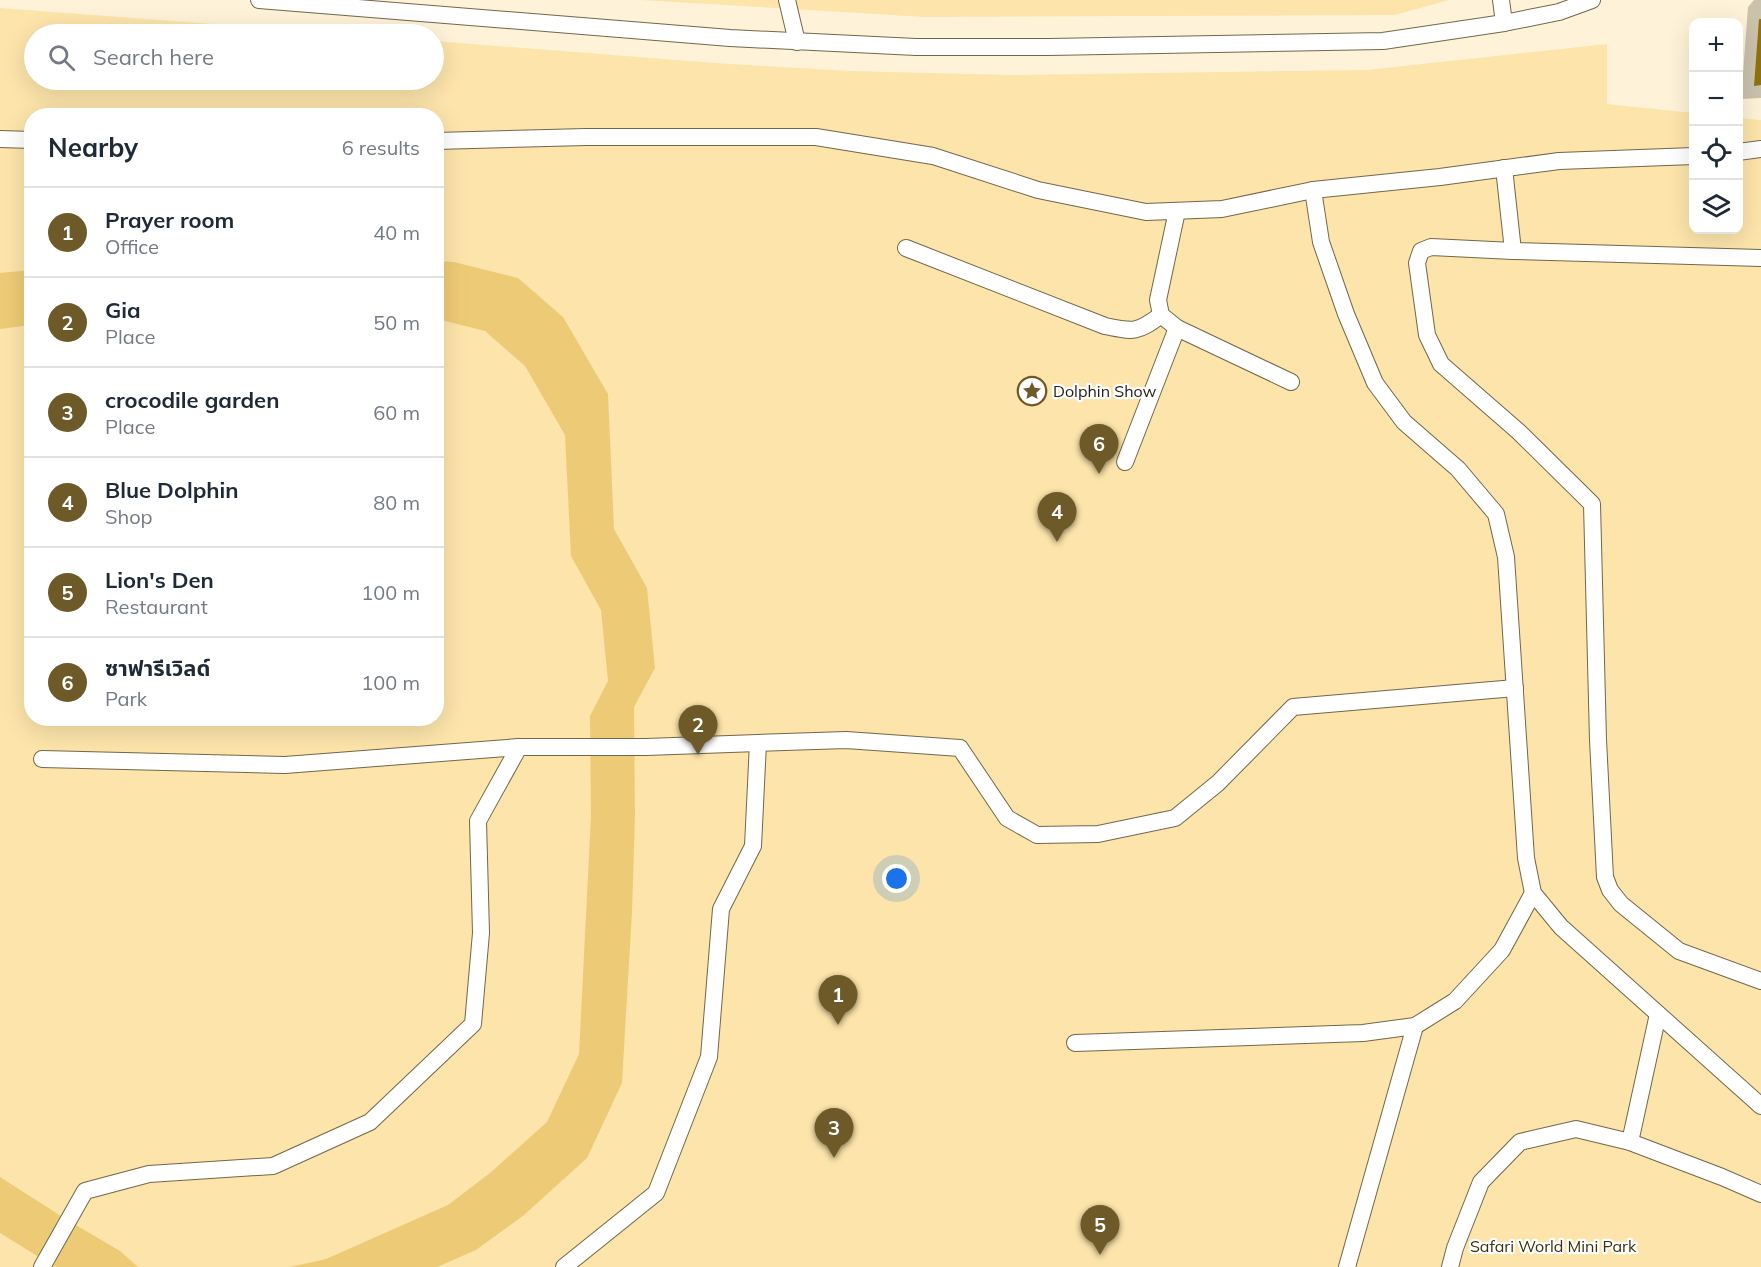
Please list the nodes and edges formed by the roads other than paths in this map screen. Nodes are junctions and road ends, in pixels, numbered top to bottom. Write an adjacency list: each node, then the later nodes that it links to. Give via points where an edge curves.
1 (259, 0): 6 (lane)
2 (787, 0): 6 (lane)
3 (1501, 0): 5 (lane)
4 (1592, 0): 5 (lane, via 1559,12)
5 (1504, 22): 6 (lane, via 1383,41 1049,47)
6 (797, 42)
7 (0, 139): 8 (lane)
8 (24, 140)
9 (444, 141): 15 (lane, via 816,137 933,156 1038,190 1146,212)
10 (1761, 149): 11 (lane)
11 (1743, 151)
12 (1689, 156): 13 (lane, via 1559,161)
13 (1504, 168): 14 (lane); 17 (lane)
14 (1313, 190): 15 (lane, via 1222,209); 23 (lane, via 1321,242 1375,383 1404,422 1458,469 1496,514 1506,557)
15 (1177, 211): 19 (lane, via 1158,300)
16 (906, 248): 19 (lane, via 1105,326 1143,329)
17 (1514, 251): 18 (lane); 28 (lane, via 1431,247 1421,251 1417,263 1427,335 1441,364 1519,432 1592,504 1605,877 1621,904 1679,951)
18 (1761, 258)
19 (1161, 315): 20 (lane)
20 (1177, 328): 21 (lane); 22 (lane)
21 (1292, 382)
22 (1125, 462)
23 (1515, 688): 24 (lane, via 1293,707 1218,783 1175,818 1098,834 1037,835 1007,818 960,747 846,740); 27 (lane, via 1526,858)
24 (758, 743): 25 (lane); 36 (lane, via 753,846 722,909 708,1057 656,1193)
25 (519, 747): 26 (lane, via 285,765); 35 (lane, via 478,822 481,933 473,1024 370,1122 273,1166 149,1174 85,1191)
26 (42, 759)
27 (1533, 893): 29 (lane, via 1561,927); 30 (lane, via 1502,950 1455,1001)
28 (1761, 981)
29 (1658, 1014): 32 (lane); 33 (lane)
30 (1415, 1026): 31 (lane, via 1363,1033); 37 (lane)
31 (1075, 1043)
32 (1761, 1106)
33 (1630, 1142): 34 (lane); 38 (lane, via 1576,1129 1520,1142 1481,1182)
34 (1761, 1194)
35 (42, 1267)
36 (564, 1267)
37 (1347, 1267)
38 (1450, 1267)

